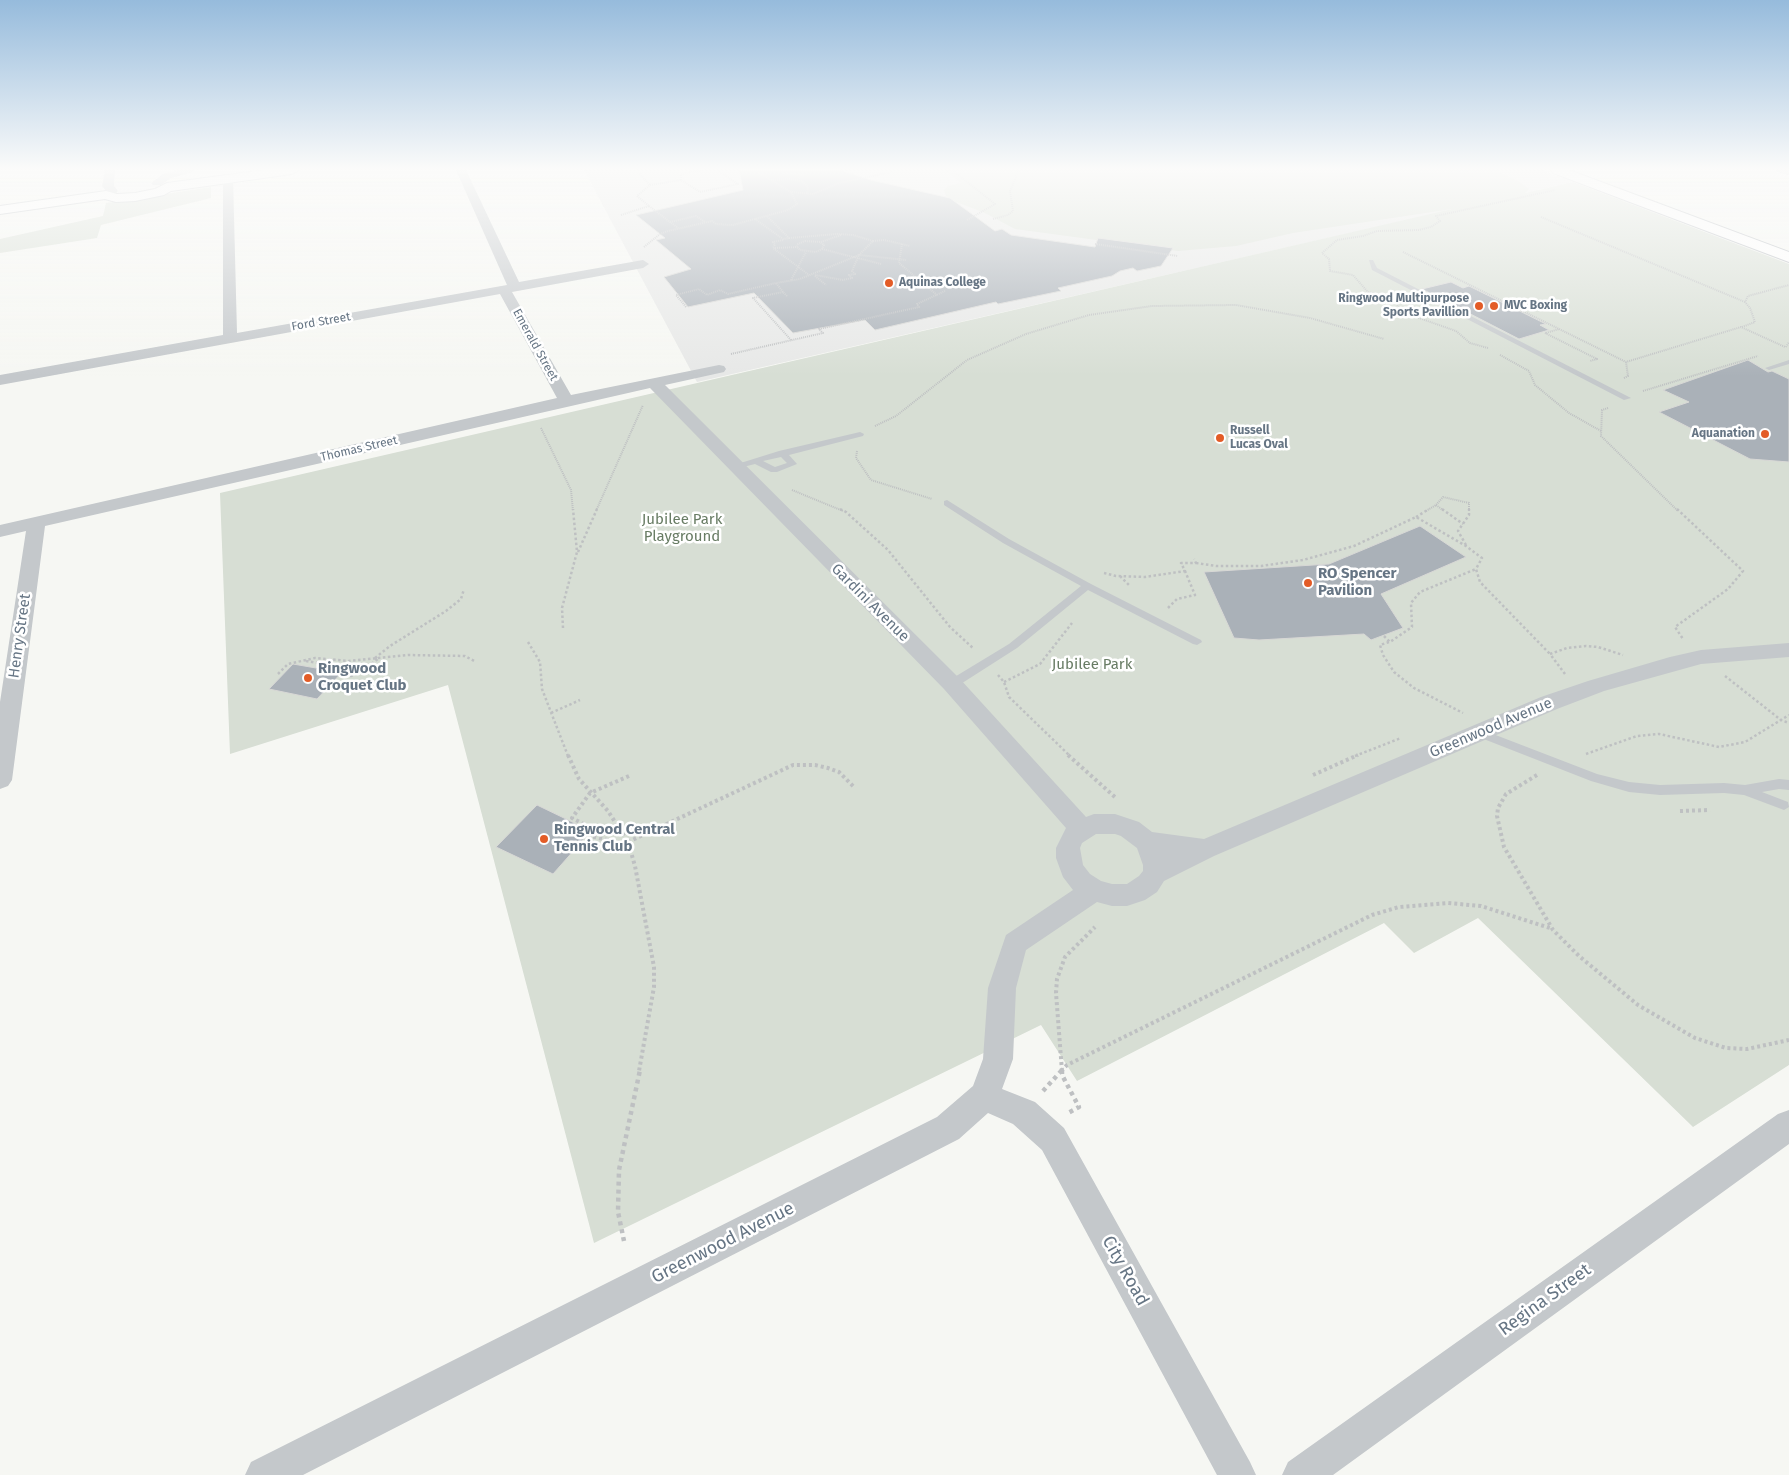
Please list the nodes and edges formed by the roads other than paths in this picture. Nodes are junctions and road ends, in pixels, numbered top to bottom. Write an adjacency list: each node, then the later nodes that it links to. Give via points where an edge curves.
1 (229, 239): 8 (street)
2 (490, 239): 7 (street, Emerald Street)
3 (1741, 239): 4 (main road)
4 (1789, 257)
5 (1371, 261): 14 (lane, via 1374,269)
6 (646, 263): 7 (street, Ford Street)
7 (510, 288): 8 (street, Ford Street); 15 (street, Emerald Street)
8 (230, 338): 12 (street, Ford Street)
9 (1789, 362): 10 (lane)
10 (1769, 368)
11 (719, 369): 13 (street, Thomas Street)
12 (0, 380)
13 (653, 382): 15 (street, Thomas Street); 19 (street, Gardini Avenue)
14 (1627, 398)
15 (566, 401): 21 (street, Thomas Street)
16 (860, 434): 17 (lane)
17 (782, 453): 18 (lane); 18 (lane, via 793,464 774,470)
18 (756, 461): 19 (lane)
19 (735, 466): 26 (street, Gardini Avenue)
20 (947, 503): 23 (lane, via 1006,541)
21 (36, 523): 22 (street, Thomas Street); 28 (street, Henry Street)
22 (0, 531)
23 (1088, 586): 24 (lane); 26 (lane, via 1013,646)
24 (1197, 642)
25 (1789, 650): 27 (street, Greenwood Avenue, via 1702,657 1670,664 1549,703)
26 (952, 684): 32 (street, Gardini Avenue)
27 (1480, 733): 30 (lane, via 1595,778 1629,787); 34 (street, Greenwood Avenue)
28 (0, 780)
29 (1789, 785): 30 (lane)
30 (1745, 790): 31 (lane)
31 (1784, 805)
32 (1082, 829): 33 (street, via 1094,824 1115,824 1130,829); 35 (street, via 1068,848)
33 (1146, 841): 34 (street); 36 (street, via 1154,853)
34 (1205, 849): 36 (street, Greenwood Avenue)
35 (1072, 870): 37 (street, via 1081,882); 38 (street)
36 (1154, 874): 37 (street, via 1148,884 1128,895)
37 (1094, 890): 38 (street, Greenwood Avenue)
38 (1061, 912): 39 (street, Greenwood Avenue, via 1015,943 1002,988 998,1059)
39 (984, 1096): 41 (street, Greenwood Avenue, via 948,1128); 42 (street, City Road, via 1024,1114 1052,1140)
40 (1789, 1125): 43 (street, Regina Street)
41 (264, 1475)
42 (1237, 1475)
43 (1301, 1475)

